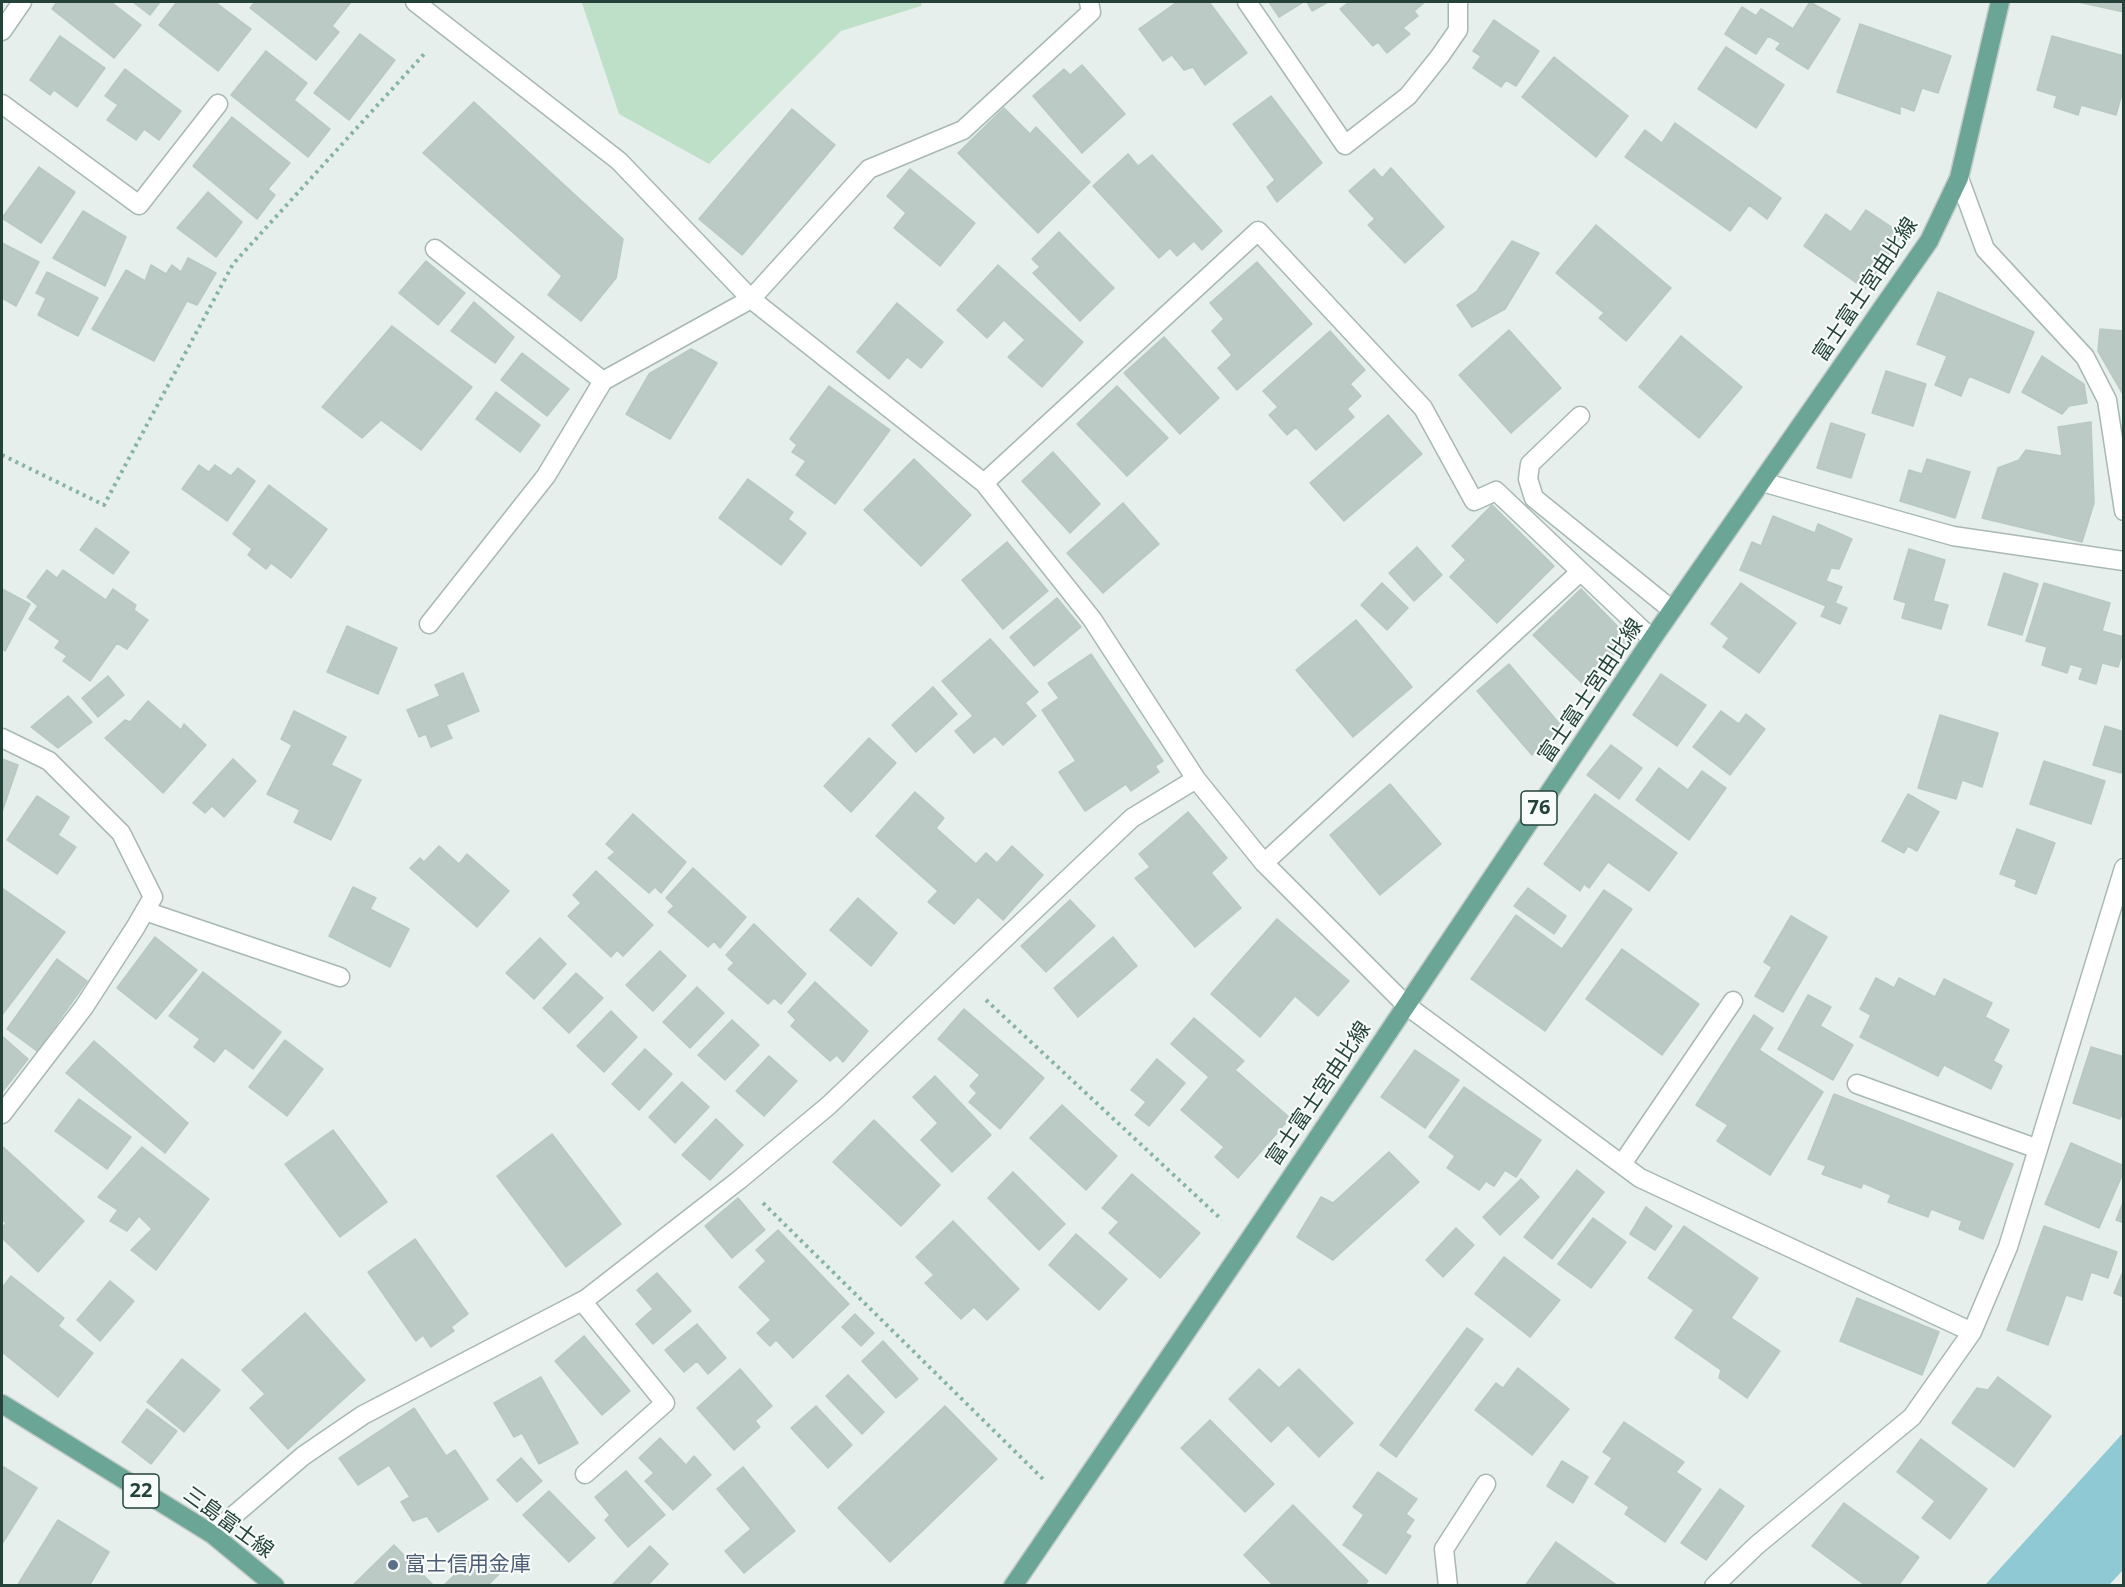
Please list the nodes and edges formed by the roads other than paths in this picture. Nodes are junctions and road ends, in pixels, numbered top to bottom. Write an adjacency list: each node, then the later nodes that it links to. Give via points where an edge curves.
1 (22, 2): 7 (street)
2 (415, 2): 12 (street, via 619,161)
3 (1089, 2): 12 (street, via 1091,12 963,130 868,169)
4 (1247, 2): 5 (street, via 1345,145 1408,96 1440,56 1458,30)
5 (1458, 2)
6 (2000, 2): 10 (main road, 富士富士宮由比線 / 76)
7 (2, 31)
8 (2, 104): 9 (street, via 139,204)
9 (219, 104)
10 (1959, 178): 15 (main road, 富士富士宮由比線 / 76, via 1929,241); 17 (street, via 1985,249 2085,357 2107,400)
11 (435, 249): 13 (street)
12 (751, 299): 13 (street); 16 (street)
13 (603, 381): 21 (street, via 546,476)
14 (1580, 416): 20 (street, via 1530,464 1528,479 1534,498)
15 (1762, 482): 18 (street, via 1953,536); 20 (main road, 富士富士宮由比線 / 76)
16 (984, 483): 19 (street, via 1258,231 1423,408 1474,501 1496,492); 24 (street, via 1092,620)
17 (2124, 511)
18 (2124, 561)
19 (1580, 572): 22 (street); 25 (street)
20 (1672, 610): 22 (main road, 富士富士宮由比線 / 76)
21 (429, 624)
22 (1652, 639): 30 (main road, 富士富士宮由比線 / 76)
23 (2, 738): 27 (street, via 49,761 121,833 153,897)
24 (1196, 779): 25 (street); 35 (street, via 1132,818 828,1106)
25 (1264, 863): 30 (street)
26 (2124, 868): 33 (street)
27 (145, 910): 28 (street); 32 (street, via 84,1007)
28 (340, 977)
29 (1733, 1001): 34 (street)
30 (1406, 1005): 34 (street); 42 (main road, 富士富士宮由比線 / 76)
31 (1857, 1084): 33 (street)
32 (2, 1114)
33 (2038, 1149): 36 (street, via 2008,1247)
34 (1622, 1164): 36 (street, via 1640,1178)
35 (582, 1301): 38 (street, via 665,1403); 40 (street, via 363,1415 303,1456)
36 (1972, 1332): 44 (street, via 1912,1417 1757,1545)
37 (2, 1404): 40 (main road, 三島富士線 / 22)
38 (585, 1474)
39 (1485, 1484): 43 (street, via 1444,1549)
40 (212, 1534): 41 (main road, 三島富士線 / 22)
41 (275, 1586)
42 (1013, 1586)
43 (1448, 1586)
44 (1714, 1586)

